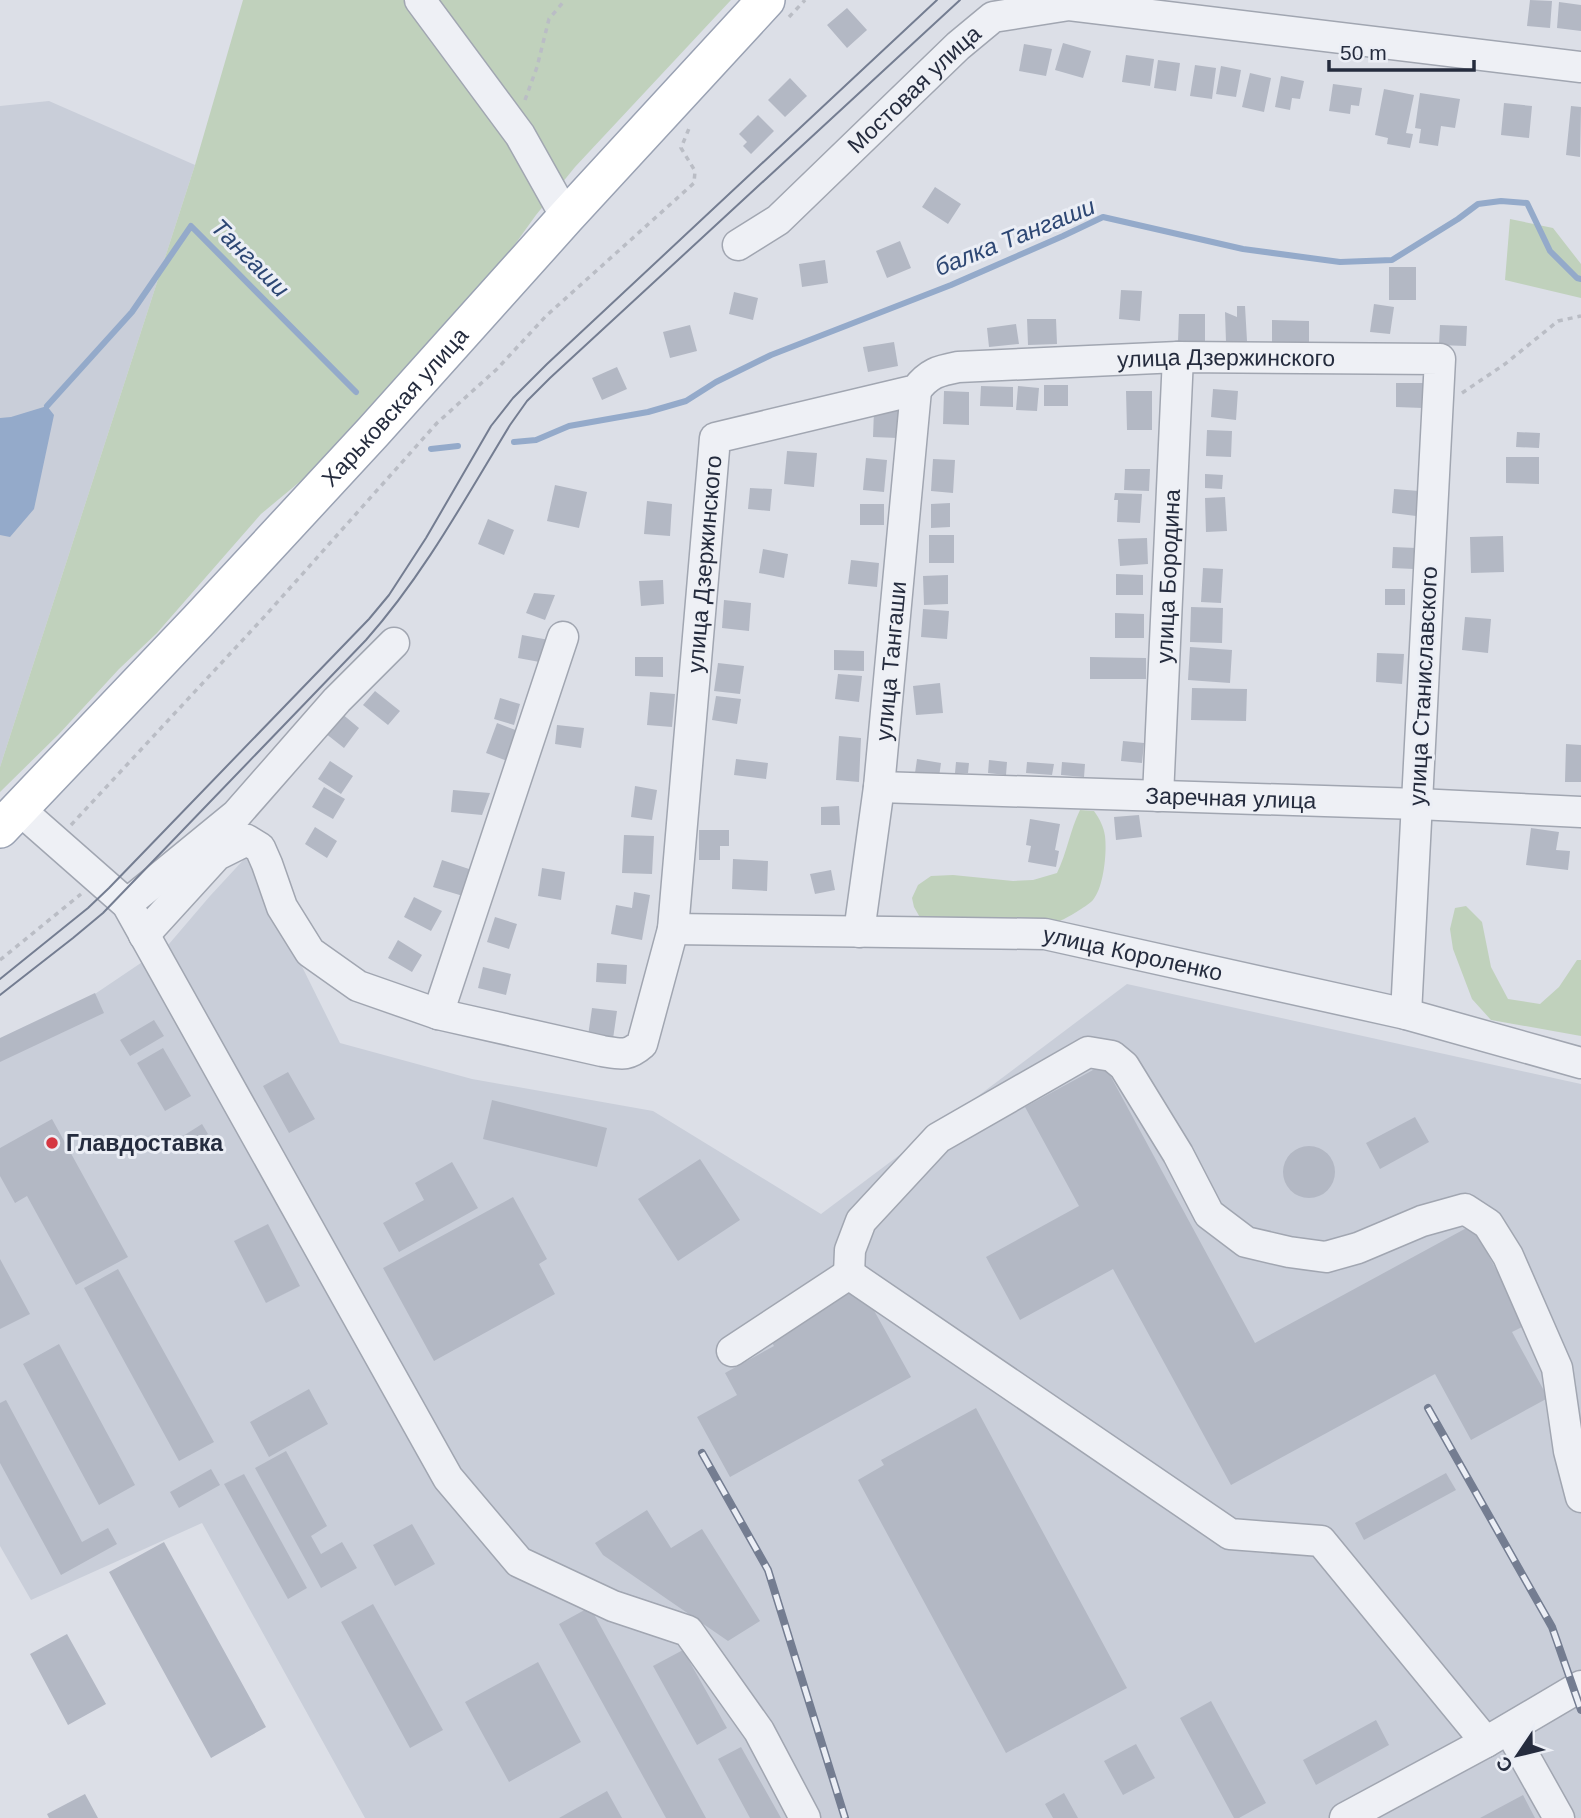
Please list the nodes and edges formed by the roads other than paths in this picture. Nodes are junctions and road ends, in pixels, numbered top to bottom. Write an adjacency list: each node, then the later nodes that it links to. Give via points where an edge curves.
1 (420, 0): 5 (street, via 520,135)
2 (1068, 3): 4 (street, Мостовая улица); 6 (street, Мостовая улица, via 993,17 778,220)
3 (777, 10): 5 (main road, Харьковская улица)
4 (1581, 67)
5 (566, 217): 16 (main road, Харьковская улица, via 404,399)
6 (738, 245)
7 (1178, 357): 8 (street, улица Дзержинского); 9 (street, улица Дзержинского, via 958,367 936,372); 13 (street, улица Бородина)
8 (1440, 359): 14 (street, улица Станиславского)
9 (916, 390): 12 (street, улица Тангаши); 18 (street, улица Дзержинского, via 715,438)
10 (564, 637): 21 (street)
11 (394, 643): 17 (street, via 237,814)
12 (879, 787): 13 (street, Заречная улица); 19 (street, улица Тангаши)
13 (1158, 796): 14 (street, Заречная улица)
14 (1418, 804): 15 (street, Заречная улица); 22 (street, улица Станиславского)
15 (1581, 812)
16 (9, 819): 17 (street, via 55,841)
17 (127, 904): 20 (street)
18 (673, 929): 19 (street, улица Короленко); 21 (street, улица Дзержинского, via 642,1044 632,1053 602,1051)
19 (859, 932): 22 (street, улица Короленко, via 1045,934)
20 (144, 935): 21 (street, улица Дзержинского, via 217,855 247,840 260,848 282,907 310,952 358,986); 29 (street, via 448,1478 519,1562 613,1606 688,1631 759,1731)
21 (439, 1014)
22 (1406, 1014): 23 (street, улица Короленко)
23 (1581, 1063)
24 (849, 1273): 25 (street); 26 (street, via 850,1250 861,1221 938,1138 1088,1052 1112,1056 1124,1066 1209,1214 1245,1242 1326,1257 1465,1209 1488,1224 1508,1256 1557,1368); 28 (street, via 1230,1534 1321,1541)
25 (732, 1351)
26 (1581, 1497)
27 (1581, 1686): 28 (street)
28 (1497, 1735): 30 (street); 31 (street)
29 (805, 1818)
30 (1345, 1818)
31 (1559, 1818)

